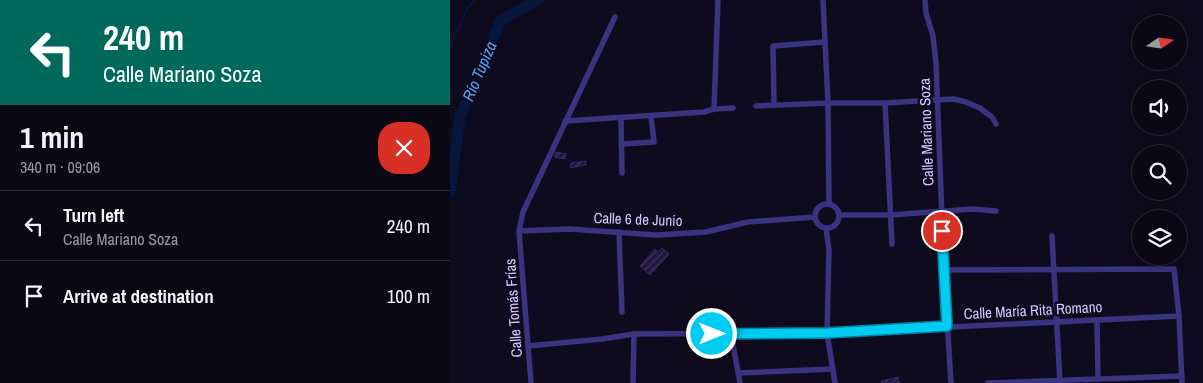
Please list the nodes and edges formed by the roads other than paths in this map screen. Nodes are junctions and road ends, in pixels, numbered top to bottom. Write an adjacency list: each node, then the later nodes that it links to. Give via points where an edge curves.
1 (718, 0): 12 (street)
2 (823, 0): 5 (street)
3 (925, 0): 6 (street, Calle Mariano Soza, via 936,63)
4 (615, 17): 15 (street, Calle Tomás Frías)
5 (825, 42): 7 (street); 9 (street, via 772,46)
6 (936, 100): 8 (street); 16 (street, via 966,102 980,108); 20 (street, Calle Mariano Soza)
7 (828, 103): 8 (street); 9 (street); 19 (street)
8 (885, 103): 23 (street)
9 (774, 105): 10 (street)
10 (756, 106)
11 (733, 108): 12 (street)
12 (714, 109): 13 (street)
13 (651, 116): 14 (street); 17 (street, via 654,142)
14 (621, 118): 15 (street); 17 (street)
15 (566, 121): 26 (street, Calle Tomás Frías, via 523,212)
16 (996, 124)
17 (621, 144): 18 (street)
18 (622, 173)
19 (829, 204): 22 (street, via 836,207); 24 (street, via 819,207)
20 (942, 211): 21 (street); 23 (street); 31 (street, Calle Mariano Soza)
21 (996, 211)
22 (840, 215): 23 (street); 25 (street, via 834,226)
23 (890, 215): 29 (street)
24 (815, 217): 25 (street); 27 (street, Calle 6 de Junio, via 748,222 706,232 656,235)
25 (826, 228): 37 (street)
26 (520, 231): 27 (street, Calle 6 de Junio); 40 (street, Calle Tomás Frías)
27 (619, 232): 32 (street)
28 (1052, 236): 30 (street)
29 (892, 244)
30 (1054, 269): 31 (street); 33 (street, via 1174,268); 35 (street)
31 (944, 270): 36 (street, Calle Mariano Soza)
32 (622, 312)
33 (1179, 316): 34 (street, Calle María Rita Romano); 43 (street)
34 (1096, 320): 35 (street, Calle María Rita Romano); 44 (street)
35 (1056, 322): 36 (street, Calle María Rita Romano); 46 (street)
36 (947, 326): 37 (street, Calle María Rita Romano); 51 (street, Calle Mariano Soza)
37 (827, 333): 39 (street, Calle María Rita Romano); 41 (street)
38 (634, 334): 39 (street, Calle María Rita Romano); 40 (street, Calle María Rita Romano); 48 (street)
39 (731, 334): 42 (street)
40 (528, 346): 47 (street, Calle Tomás Frías)
41 (833, 369): 42 (street); 50 (street)
42 (738, 374): 49 (street)
43 (1182, 376): 44 (street); 53 (street)
44 (1098, 379): 46 (street)
45 (1014, 382): 46 (street); 52 (street)
46 (1060, 382)
47 (531, 383)
48 (633, 383)
49 (740, 383)
50 (835, 383)
51 (951, 383)
52 (988, 383)
53 (1182, 383)

